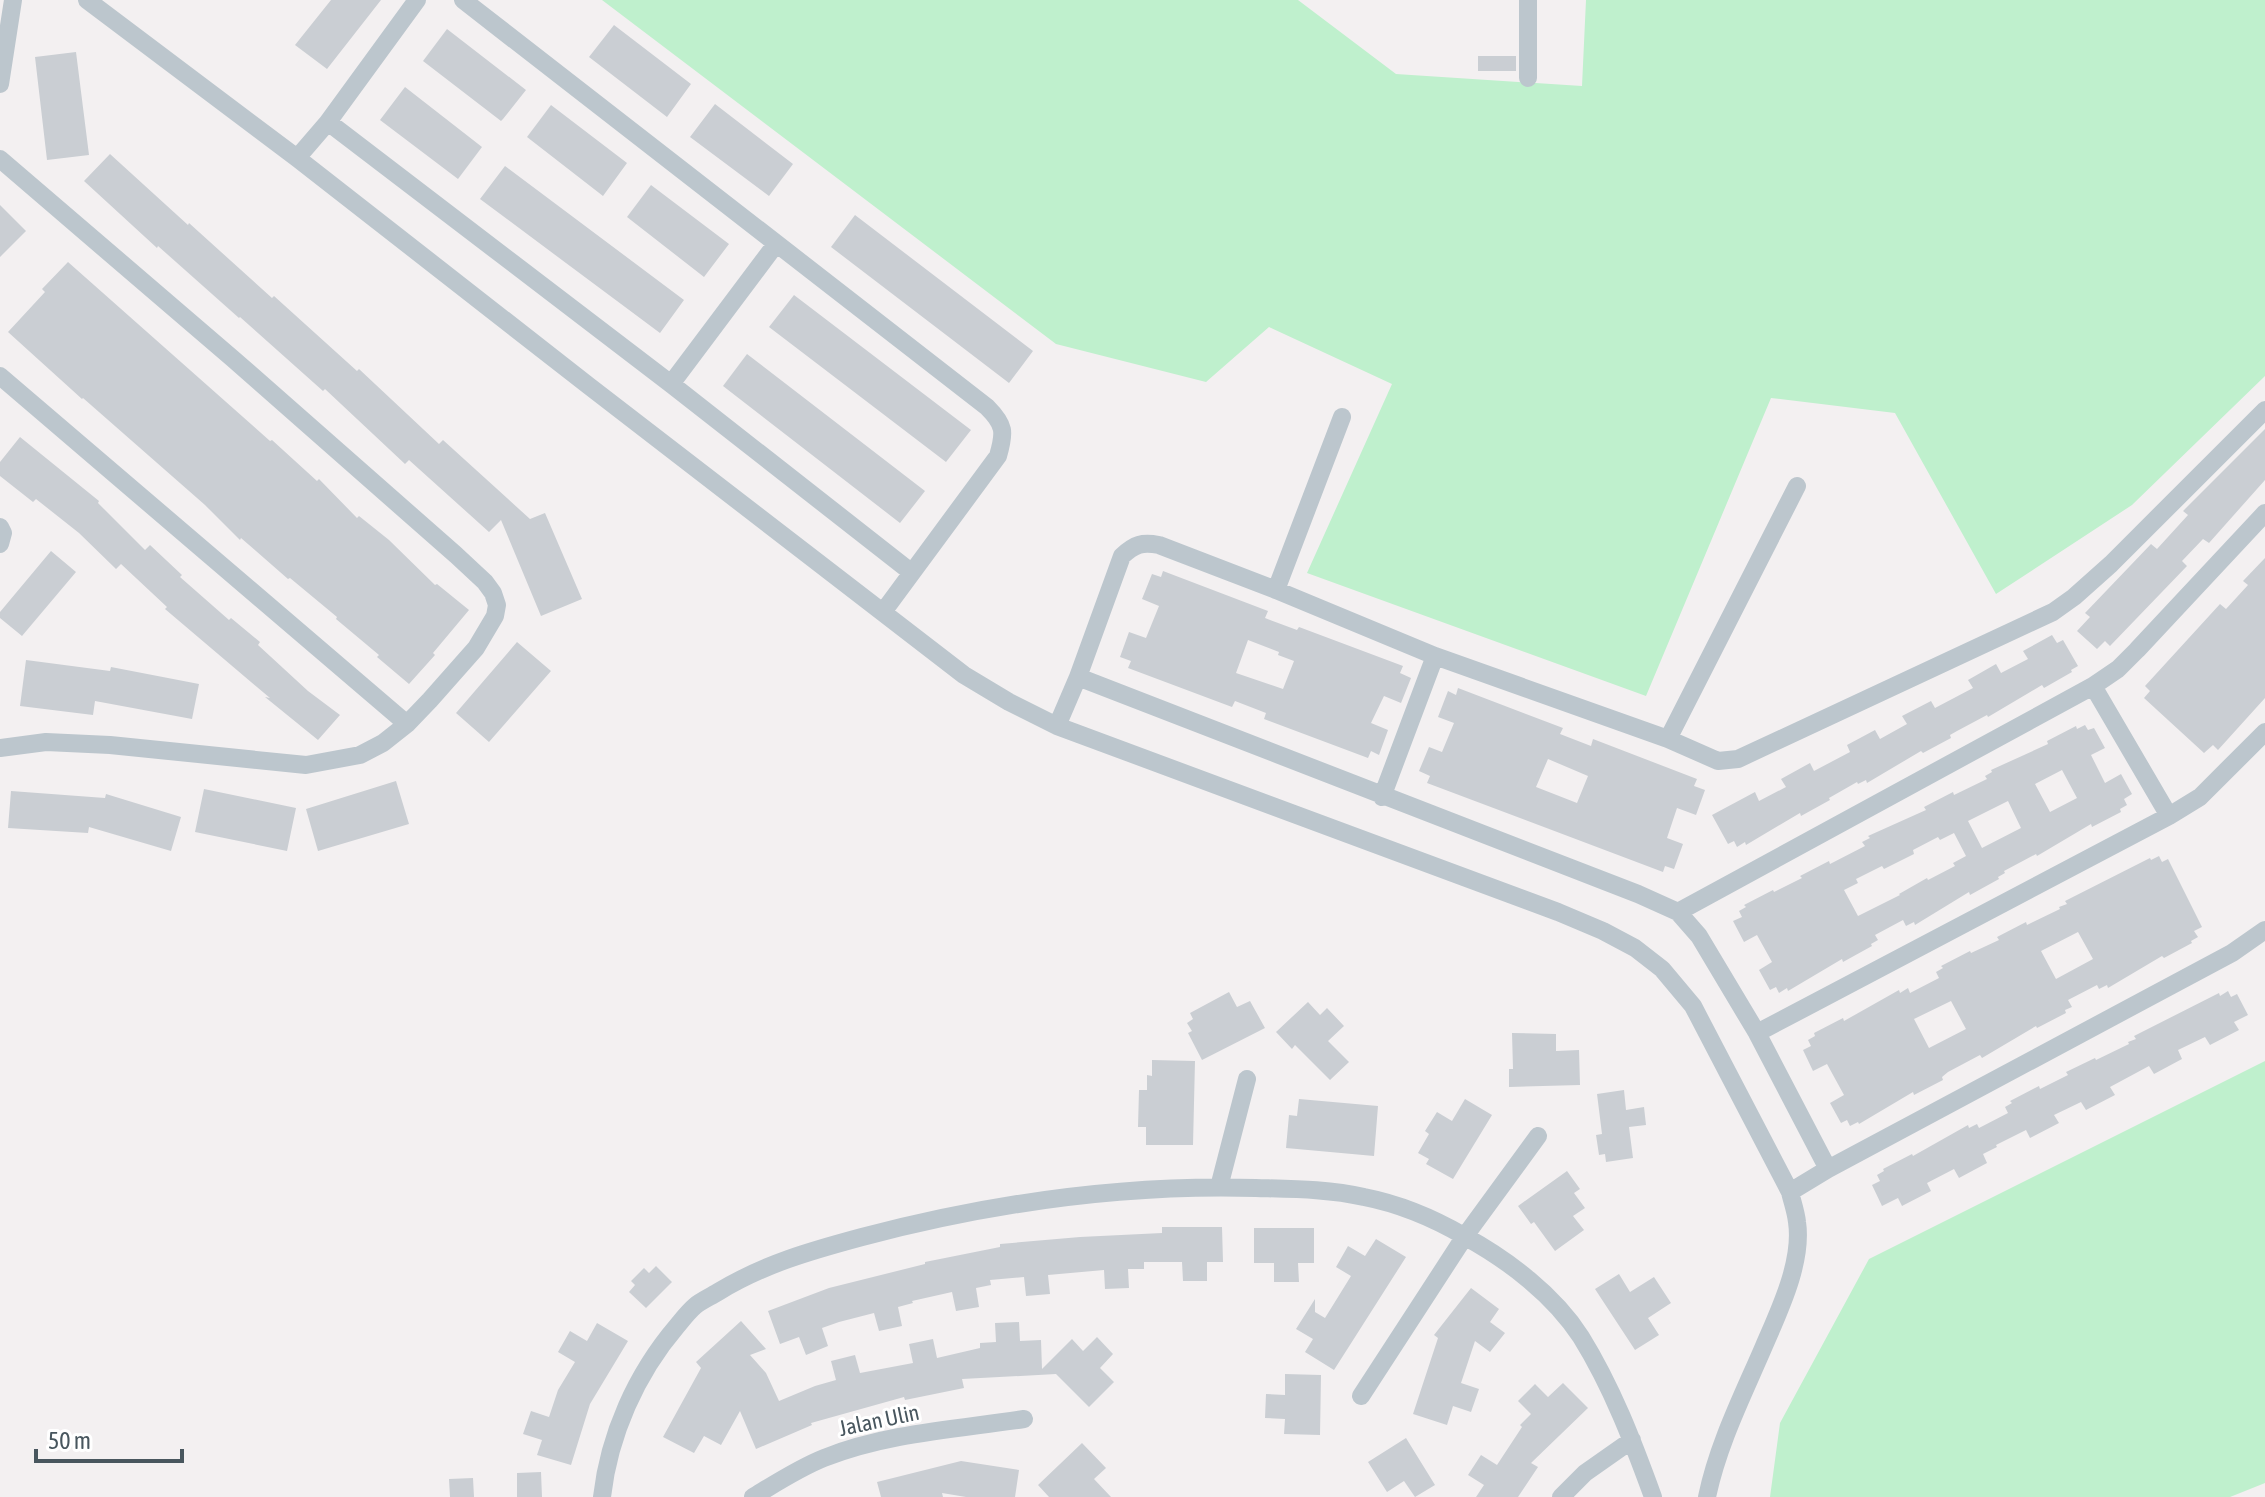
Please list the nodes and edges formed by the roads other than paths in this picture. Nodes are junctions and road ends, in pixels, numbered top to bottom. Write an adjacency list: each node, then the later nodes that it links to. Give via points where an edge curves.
1 (13, 0): 7 (street)
2 (87, 0): 9 (street)
3 (417, 0): 8 (street)
4 (463, 0): 11 (street)
5 (1528, 0): 6 (street)
6 (1528, 78)
7 (0, 84)
8 (328, 122): 9 (street); 13 (street)
9 (297, 158): 22 (street)
10 (0, 159): 26 (street, via 256,379 493,593 495,616 476,648)
11 (776, 244): 13 (street); 20 (street, via 987,407 1003,429 998,456)
12 (1, 379): 26 (street)
13 (671, 384): 20 (street)
14 (2265, 410): 29 (street, via 2111,564 2053,612 1738,759 1718,761)
15 (1342, 417): 21 (street)
16 (1797, 486): 29 (street)
17 (2265, 513): 25 (street, via 2137,650)
18 (0, 527): 19 (street)
19 (0, 544)
20 (911, 572): 22 (street)
21 (1276, 590): 23 (street); 24 (street, via 1159,545 1133,545 1122,556)
22 (883, 612): 27 (street, via 964,675)
23 (1435, 656): 29 (street); 31 (street)
24 (1078, 677): 27 (street); 31 (street)
25 (2093, 686): 32 (street); 33 (street)
26 (407, 724): 30 (street, via 360,755 306,765 46,742)
27 (1057, 726): 40 (street, via 1558,912 1635,948 1662,969 1693,1006)
28 (2265, 732): 32 (street, via 2200,797)
29 (1668, 739)
30 (0, 748)
31 (1382, 797): 33 (street)
32 (2169, 816): 35 (street)
33 (1678, 912): 35 (street, via 1699,936)
34 (2265, 930): 38 (street, via 2232,953)
35 (1757, 1033): 38 (street)
36 (1247, 1079): 39 (street)
37 (1538, 1136): 41 (street)
38 (1828, 1169): 40 (street)
39 (1219, 1187): 41 (street, via 1362,1196 1408,1208); 45 (street, via 1086,1194 979,1210 816,1250 740,1279 694,1307 656,1350 614,1439)
40 (1790, 1192): 49 (street, via 1798,1223 1792,1271 1727,1432)
41 (1465, 1236): 42 (street); 44 (street, via 1536,1287 1562,1313 1606,1382)
42 (1361, 1396)
43 (1024, 1419): 46 (street, Jalan Ulin, via 851,1448)
44 (1632, 1440): 47 (street); 48 (street)
45 (602, 1497)
46 (753, 1497)
47 (1561, 1497)
48 (1653, 1497)
49 (1707, 1497)

